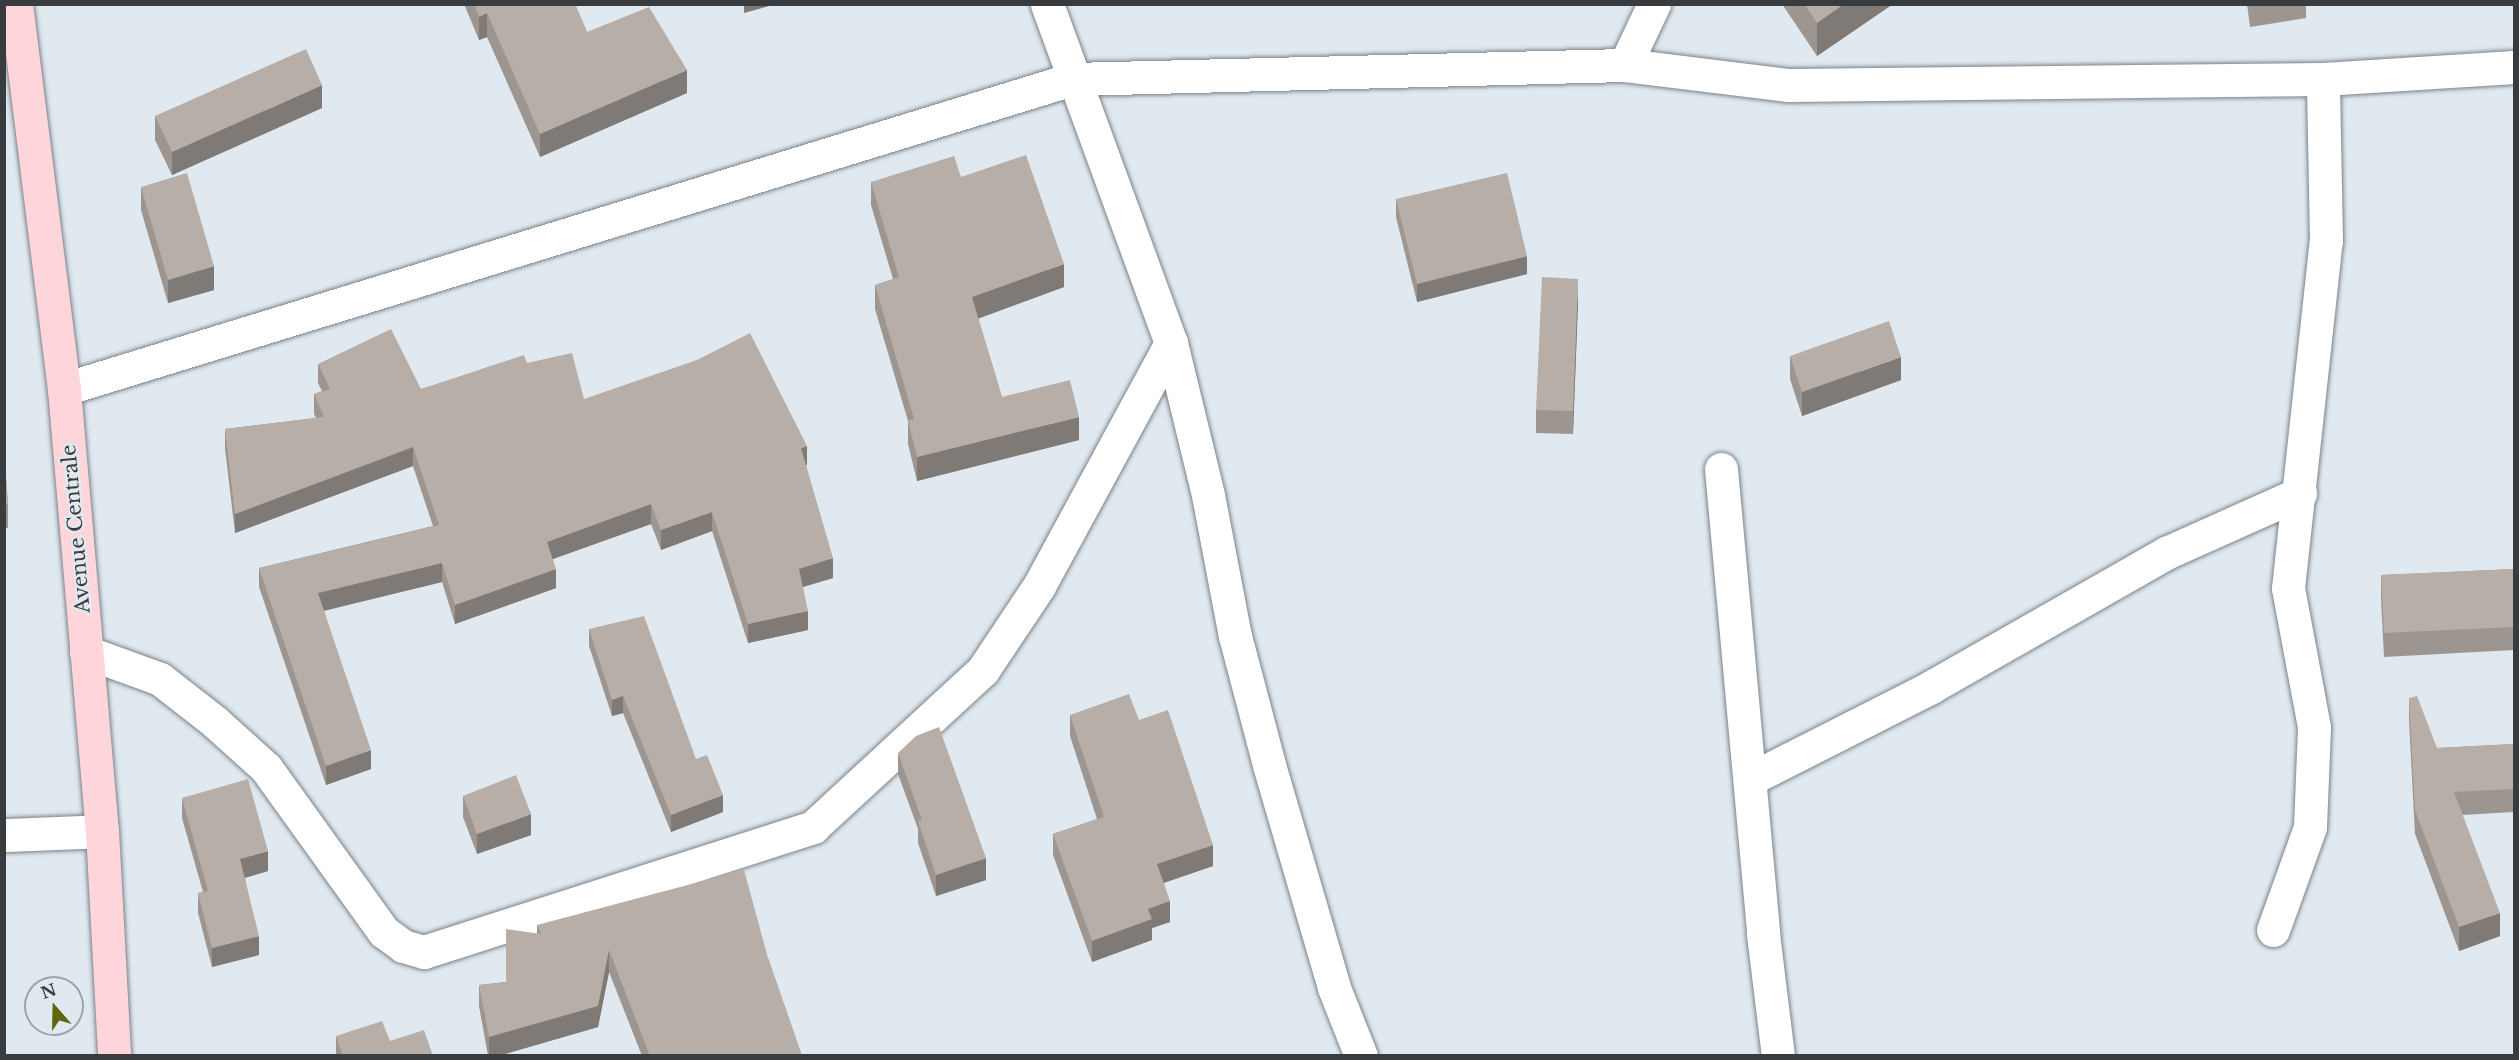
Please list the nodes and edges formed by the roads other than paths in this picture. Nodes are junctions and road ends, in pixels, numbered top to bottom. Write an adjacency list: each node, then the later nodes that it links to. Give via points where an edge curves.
1 (16, 4): 9 (main road, Avenue Centrale)
2 (1047, 4): 6 (street)
3 (1654, 4): 4 (street)
4 (1624, 65): 6 (street); 7 (street, via 1789,85)
5 (2514, 67): 7 (street)
6 (1072, 79): 8 (street); 9 (street)
7 (2324, 79): 11 (street, via 2326,241)
8 (1171, 343): 12 (street, via 1039,586 983,670 813,827 456,944 424,952 403,946 384,932 266,768 160,679); 18 (street, via 1208,495 1235,636 1269,765 1334,988)
9 (64, 389): 12 (main road, Avenue Centrale)
10 (1721, 470): 13 (street)
11 (2300, 493): 13 (street, via 2166,553 1931,687); 16 (street, via 2288,588 2314,727 2310,826)
12 (86, 652): 14 (main road, Avenue Centrale)
13 (1750, 778): 19 (street)
14 (102, 831): 15 (street); 17 (main road, Avenue Centrale)
15 (4, 835)
16 (2272, 930)
17 (114, 1056)
18 (1361, 1056)
19 (1778, 1056)

